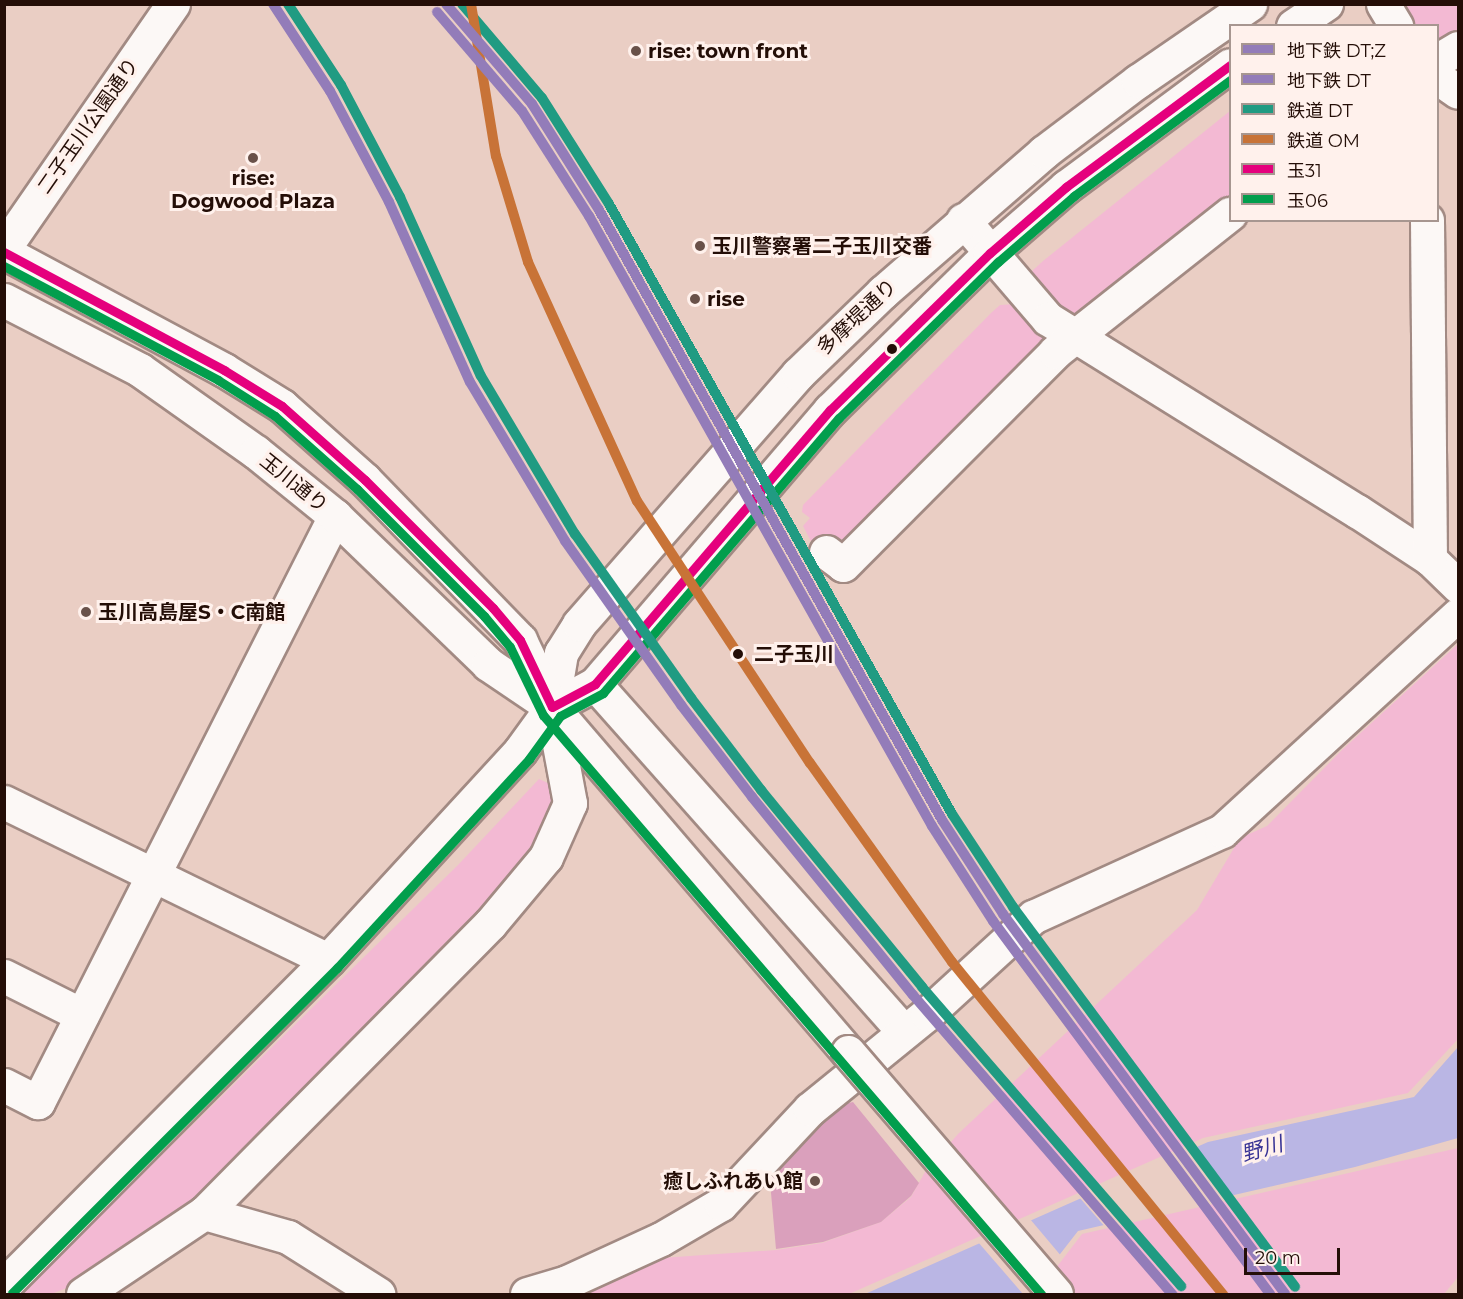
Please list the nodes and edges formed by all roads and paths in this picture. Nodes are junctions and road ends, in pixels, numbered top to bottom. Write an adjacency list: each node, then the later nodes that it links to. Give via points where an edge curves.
1 (173, 4): 15 (main road, 二子玉川公園通り)
2 (1250, 4): 13 (main road, 多摩堤通り, via 1138,81)
3 (1326, 4): 5 (main road)
4 (1383, 4): 6 (main road)
5 (1296, 24)
6 (1395, 24)
7 (1458, 48): 8 (main road)
8 (1439, 59)
9 (1229, 66): 16 (main road, 多摩堤通り, via 1066,187)
10 (1439, 79): 11 (main road)
11 (1458, 92)
12 (1229, 215): 18 (main road)
13 (963, 220): 16 (main road); 25 (main road, 多摩堤通り, via 798,374 593,608 561,653)
14 (1427, 222): 21 (main road)
15 (4, 250): 25 (main road, 玉川通り, via 224,370 282,406 365,480 493,608 520,640)
16 (990, 253): 18 (main road, via 1048,319); 24 (main road, 多摩堤通り, via 830,410)
17 (4, 300): 19 (main road, 玉川通り, via 140,370 256,452)
18 (1074, 336): 20 (main road, via 843,565); 21 (main road)
19 (335, 516): 25 (main road, 玉川通り, via 488,664); 27 (main road)
20 (826, 552)
21 (1430, 559): 22 (main road)
22 (1458, 586)
23 (1458, 615): 31 (main road, via 1222,831 1033,917)
24 (595, 684): 25 (main road, 多摩堤通り); 31 (main road)
25 (552, 707): 28 (main road, 多摩堤通り, via 520,751); 33 (main road, via 570,803 546,857 490,924); 38 (main road, 玉川通り, bridge)
26 (4, 802): 27 (main road)
27 (153, 874): 28 (main road); 30 (main road)
28 (328, 960): 34 (main road, 多摩堤通り)
29 (4, 976): 30 (main road)
30 (82, 1015): 32 (main road, via 38,1102)
31 (904, 1032): 37 (main road, via 810,1109 721,1204 662,1239 567,1282)
32 (4, 1085)
33 (204, 1213): 35 (main road); 36 (main road, via 288,1237)
34 (4, 1285)
35 (83, 1294)
36 (378, 1294)
37 (526, 1294)
38 (1056, 1294)

